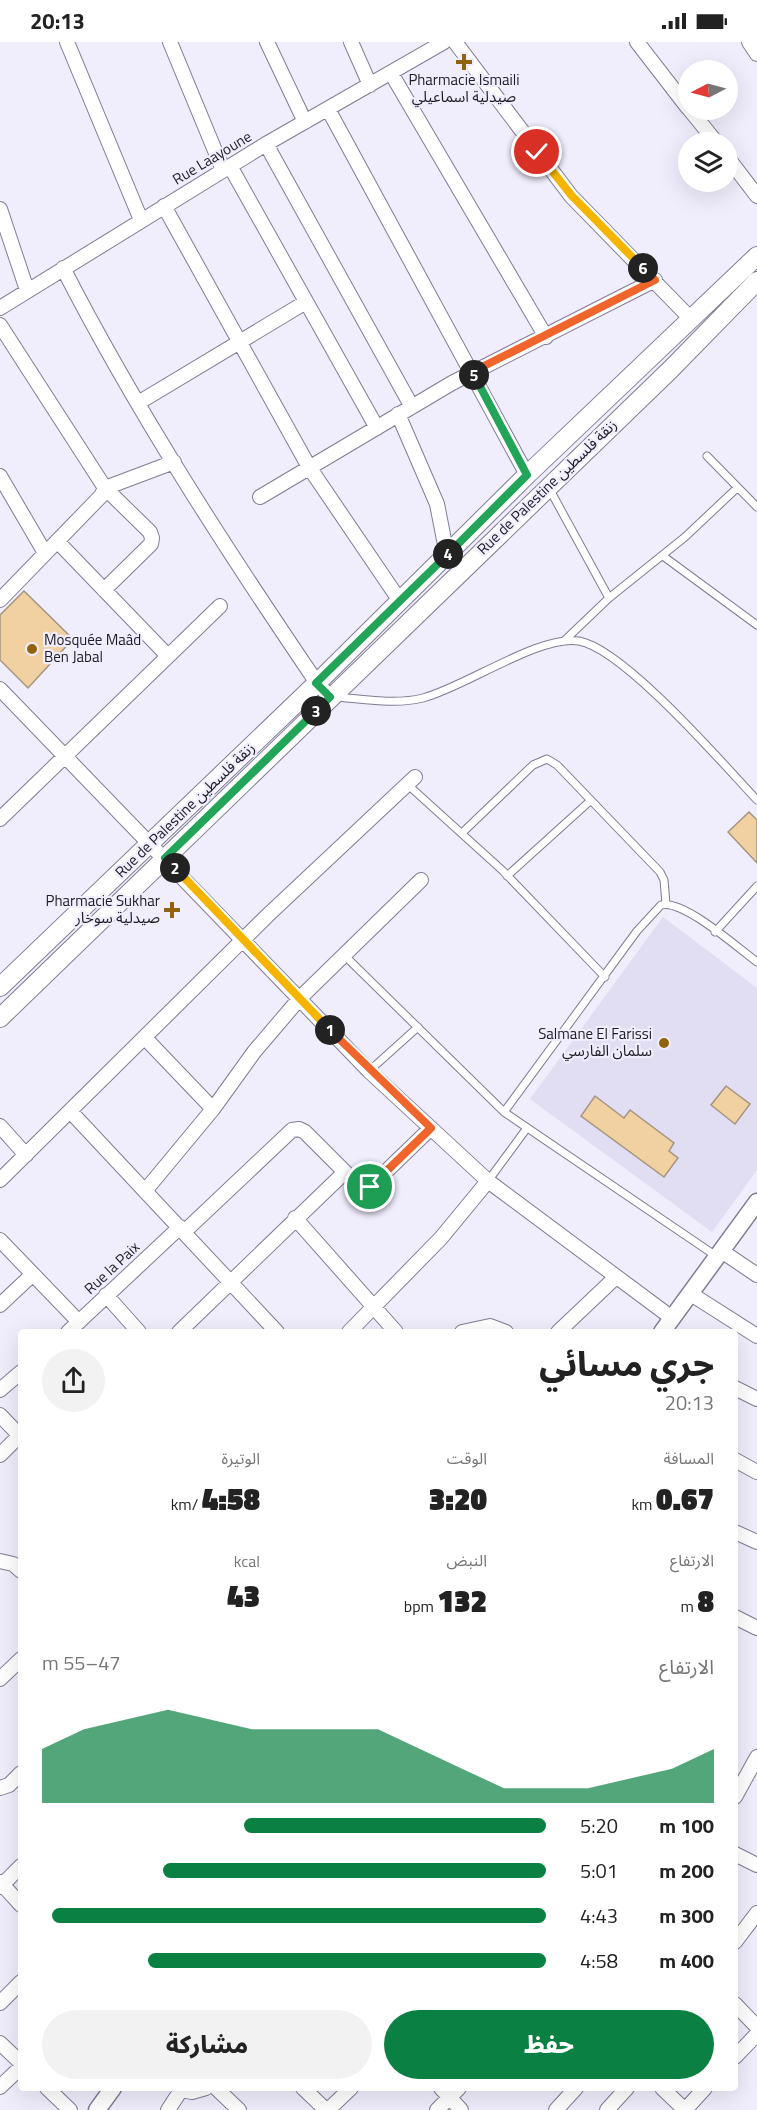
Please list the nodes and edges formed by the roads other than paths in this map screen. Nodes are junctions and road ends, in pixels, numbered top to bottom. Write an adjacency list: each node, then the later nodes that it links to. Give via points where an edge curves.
1 (67, 42): 23 (street)
2 (170, 42): 18 (street)
3 (267, 42): 15 (street)
4 (351, 42): 11 (street)
5 (444, 42): 10 (street, Rue Laayoune)
6 (455, 42): 26 (street, via 559,182)
7 (638, 42): 12 (street)
8 (748, 42): 9 (street)
9 (757, 54)
10 (391, 73): 11 (street, Rue Laayoune); 33 (street)
11 (370, 85): 13 (street, Rue Laayoune)
12 (678, 95)
13 (328, 109): 15 (street, Rue Laayoune); 35 (street)
14 (698, 120): 16 (street)
15 (305, 122): 17 (street, Rue Laayoune)
16 (708, 132)
17 (266, 144): 18 (street, Rue Laayoune); 37 (street)
18 (226, 168): 21 (street, Rue Laayoune); 29 (street)
19 (738, 171): 20 (street)
20 (757, 196)
21 (164, 206): 23 (street, Rue Laayoune); 34 (street)
22 (0, 209): 28 (street)
23 (141, 220): 25 (street, Rue Laayoune)
24 (757, 256): 31 (main road, Rue de Palestine زنقة فلسطين)
25 (63, 268): 28 (street, Rue Laayoune); 36 (street)
26 (655, 280): 31 (street); 33 (street)
27 (757, 281): 45 (main road, Rue de Palestine زنقة فلسطين)
28 (27, 290): 30 (street, Rue Laayoune)
29 (306, 302): 34 (street); 39 (street)
30 (0, 308)
31 (692, 320): 43 (main road, Rue de Palestine زنقة فلسطين)
32 (0, 325): 46 (street)
33 (546, 337): 35 (street)
34 (238, 342): 36 (street); 42 (street)
35 (472, 372): 37 (street); 43 (street)
36 (138, 403): 41 (street)
37 (412, 407): 38 (street)
38 (398, 414): 39 (street); 52 (street, via 437,504)
39 (377, 428): 42 (street)
40 (707, 456): 47 (lane)
41 (174, 462): 46 (street); 62 (street)
42 (309, 467): 48 (street); 57 (street)
43 (527, 475): 52 (main road, Rue de Palestine زنقة فلسطين)
44 (0, 476): 51 (street)
45 (548, 486): 55 (lane); 64 (main road, Rue de Palestine زنقة فلسطين)
46 (105, 488): 50 (street); 54 (street, via 152,537 151,544)
47 (737, 489): 49 (lane); 53 (lane)
48 (260, 497)
49 (757, 507)
50 (57, 541): 51 (street); 54 (street)
51 (45, 553): 56 (street)
52 (447, 555): 57 (main road, Rue de Palestine زنقة فلسطين)
53 (663, 556): 55 (lane); 59 (lane)
54 (104, 590): 61 (street)
55 (609, 598): 60 (lane)
56 (0, 600)
57 (400, 601): 62 (main road, Rue de Palestine زنقة فلسطين)
58 (220, 606): 61 (street)
59 (757, 625)
60 (564, 641): 64 (lane, via 421,698 402,701); 67 (lane, via 592,645 615,659 682,720)
61 (166, 655): 65 (street)
62 (316, 683): 64 (street); 71 (main road, Rue de Palestine زنقة فلسطين)
63 (0, 689): 65 (street)
64 (330, 697): 72 (main road, Rue de Palestine زنقة فلسطين)
65 (64, 757): 69 (street); 71 (street)
66 (411, 781): 70 (lane); 78 (street)
67 (757, 800)
68 (590, 801): 70 (lane, via 557,765 542,759); 73 (lane); 76 (lane, via 660,872)
69 (0, 819)
70 (462, 833): 73 (lane)
71 (150, 843): 72 (street); 82 (main road, Rue de Palestine زنقة فلسطين)
72 (165, 858): 78 (street); 84 (main road, Rue de Palestine زنقة فلسطين)
73 (507, 876): 81 (lane)
74 (420, 880): 79 (street)
75 (757, 886): 77 (lane)
76 (666, 904): 77 (lane, via 678,906); 81 (lane, via 652,913)
77 (716, 932): 80 (lane)
78 (244, 940): 83 (street); 86 (street)
79 (344, 955): 83 (street); 85 (lane)
80 (757, 962)
81 (605, 977): 90 (lane)
82 (0, 987)
83 (300, 998): 87 (street); 88 (street)
84 (0, 1018)
85 (418, 1027): 87 (lane); 90 (lane)
86 (146, 1039): 88 (street); 89 (street)
87 (369, 1071): 92 (street)
88 (213, 1109): 98 (street)
89 (70, 1111): 94 (street); 98 (street)
90 (504, 1112): 93 (lane)
91 (0, 1126): 94 (street)
92 (431, 1128): 95 (street, via 370,1187 362,1189); 97 (street)
93 (527, 1128): 97 (lane); 103 (lane)
94 (26, 1155): 96 (street)
95 (345, 1173): 100 (street); 101 (street, Rue la Paix, via 305,1132 292,1130)
96 (0, 1180)
97 (488, 1181): 106 (street); 111 (street, via 441,1238)
98 (145, 1191): 101 (street)
99 (757, 1202): 103 (street)
100 (295, 1218): 107 (street); 111 (street)
101 (182, 1230): 107 (street); 109 (street, Rue la Paix)
102 (0, 1240): 104 (street)
103 (721, 1255): 105 (street); 108 (street)
104 (33, 1274): 110 (street); 113 (street)
105 (757, 1275)
106 (616, 1277): 112 (street); 122 (street)
107 (230, 1283): 116 (street); 117 (street)
108 (691, 1294): 112 (street); 124 (street)
109 (106, 1296): 113 (street, Rue la Paix); 115 (street)
110 (0, 1305)
111 (376, 1306): 118 (street); 119 (street)
112 (672, 1318): 123 (street)
113 (79, 1322): 114 (street, Rue la Paix)
114 (71, 1329)
115 (136, 1329)
116 (182, 1329)
117 (274, 1329)
118 (352, 1329)
119 (394, 1329)
120 (476, 1329): 121 (street)
121 (498, 1329)
122 (561, 1329)
123 (664, 1329)
124 (757, 1336)
125 (18, 1375): 126 (street)
126 (0, 1390)
127 (738, 1390): 128 (street)
128 (757, 1399)
129 (0, 1415): 130 (street)
130 (18, 1434)
131 (18, 1438): 132 (street)
132 (0, 1455)
133 (738, 1462): 134 (street)
134 (757, 1472)
135 (738, 1533): 136 (street)
136 (757, 1542)
137 (0, 1561): 138 (street)
138 (18, 1568)
139 (738, 1618): 140 (street)
140 (757, 1628)
141 (18, 1665): 142 (street)
142 (0, 1679)
143 (757, 1757): 146 (street)
144 (18, 1776): 145 (street)
145 (0, 1788)
146 (738, 1792)
147 (738, 1856): 148 (street)
148 (757, 1865)
149 (18, 1869): 150 (street)
150 (1, 1884): 151 (street)
151 (18, 1902)
152 (757, 1913): 153 (street)
153 (738, 1938)
154 (18, 1985): 155 (street)
155 (0, 2003)
156 (738, 2007): 157 (street)
157 (757, 2027)
158 (757, 2034): 160 (street)
159 (0, 2043): 161 (street)
160 (738, 2054)
161 (18, 2062)
162 (18, 2068): 163 (street)
163 (0, 2087)
164 (50, 2091): 175 (street)
165 (111, 2091): 176 (street)
166 (178, 2091): 177 (street)
167 (219, 2091): 178 (street)
168 (306, 2091): 179 (street)
169 (348, 2091): 179 (street)
170 (449, 2091): 180 (street); 181 (street)
171 (573, 2091): 182 (street)
172 (624, 2091): 183 (street)
173 (666, 2091): 184 (street)
174 (702, 2091): 184 (street)
175 (70, 2110)
176 (97, 2110)
177 (168, 2110)
178 (239, 2110)
179 (327, 2110)
180 (437, 2110)
181 (461, 2110)
182 (556, 2110)
183 (607, 2110)
184 (685, 2110)

